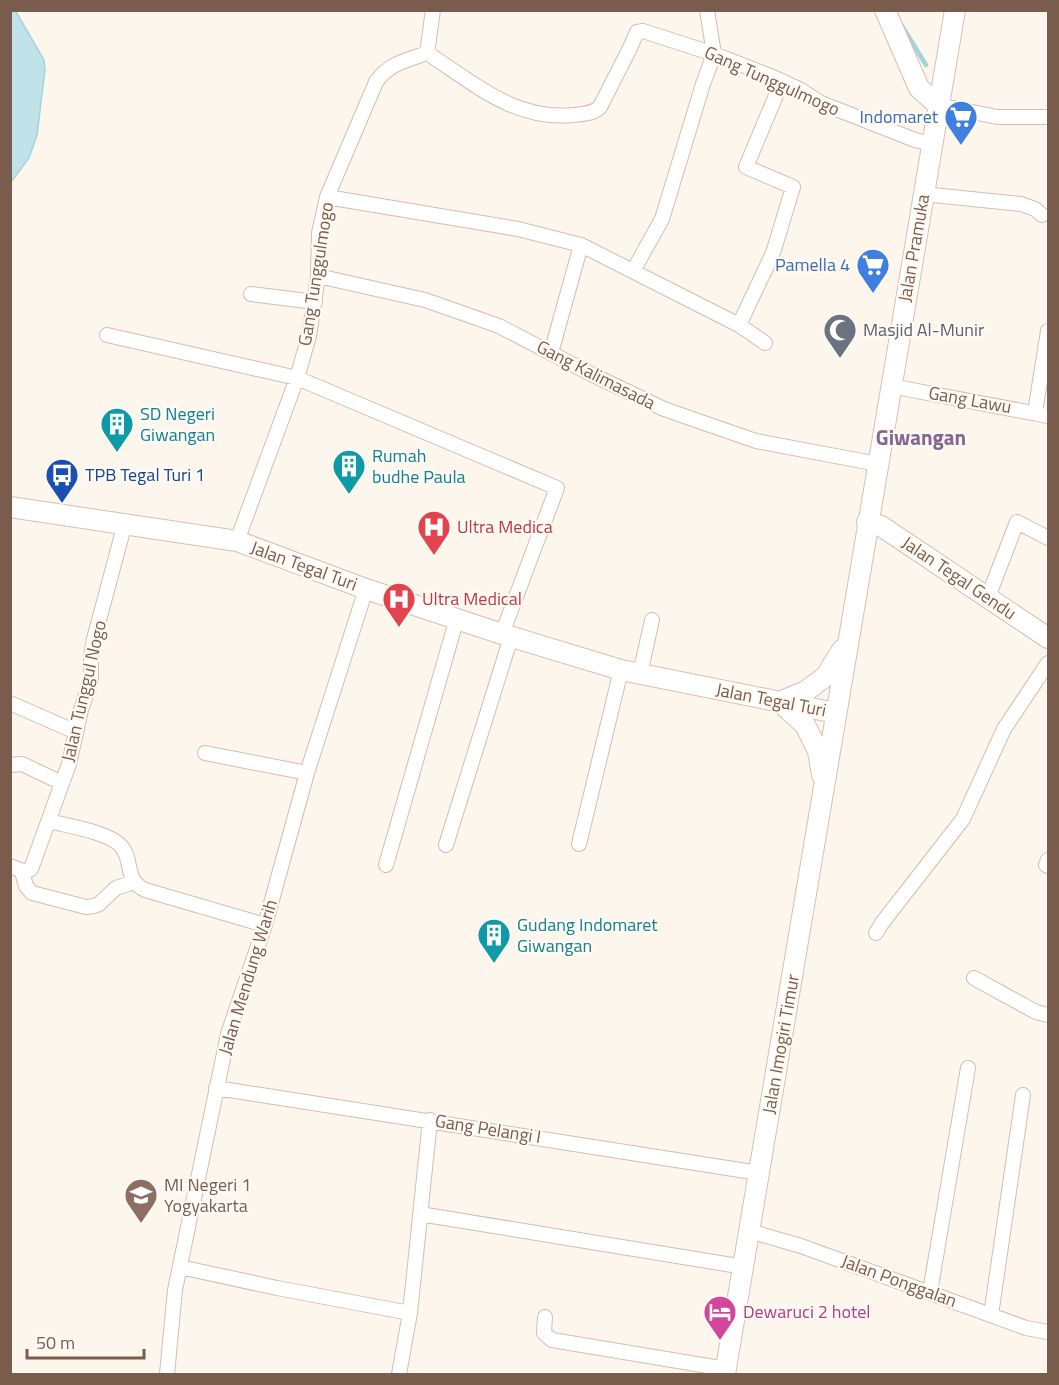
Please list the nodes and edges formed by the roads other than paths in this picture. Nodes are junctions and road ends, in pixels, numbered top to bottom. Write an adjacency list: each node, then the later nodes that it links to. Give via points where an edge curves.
1 (433, 10): 5 (street)
2 (707, 10): 6 (street)
3 (885, 10): 8 (main road, via 919,88)
4 (955, 10): 8 (main road, Jalan Pramuka)
5 (427, 53): 6 (street, Gang Tunggulmogo, via 497,99 528,112 563,116 600,107 637,32); 12 (street, Gang Tunggulmogo, via 396,63 379,78)
6 (714, 54): 7 (street, Gang Tunggulmogo); 15 (street, via 662,219)
7 (782, 81): 10 (street, Gang Tunggulmogo, via 821,103); 19 (street, via 746,167 793,187 773,253)
8 (938, 105): 9 (street, via 997,117); 10 (main road, Jalan Pramuka)
9 (1048, 117)
10 (932, 144): 11 (main road, Jalan Pramuka)
11 (923, 194): 13 (street, via 1022,204); 25 (main road, Jalan Pramuka)
12 (327, 197): 14 (street, via 518,229); 16 (street, Gang Tunggulmogo, via 319,233)
13 (1042, 215)
14 (581, 245): 15 (street); 23 (street)
15 (633, 271): 19 (street)
16 (318, 276): 18 (street, Gang Tunggulmogo); 23 (street, Gang Kalimasada, via 425,300 499,326)
17 (251, 294): 18 (street)
18 (315, 302): 24 (street, Gang Tunggulmogo)
19 (739, 325): 22 (street)
20 (1048, 331): 26 (street)
21 (107, 334): 24 (street)
22 (765, 342)
23 (551, 353): 27 (street, Gang Kalimasada, via 664,409 756,441)
24 (297, 378): 32 (street, Gang Tunggulmogo); 37 (street, via 557,488)
25 (891, 386): 26 (street, Gang Lawu); 27 (main road, Jalan Pramuka)
26 (1042, 414)
27 (878, 464): 29 (main road, Jalan Pramuka)
28 (10, 507): 30 (main road, Jalan Tegal Turi)
29 (867, 522): 34 (main road, Jalan Tegal Gendu, via 880,526); 39 (main road, Jalan Pramuka)
30 (125, 523): 32 (main road, Jalan Tegal Turi); 45 (street, Jalan Tunggul Nogo, via 92,650 91,680)
31 (1048, 538): 34 (street, via 1019,522 1015,524)
32 (237, 541): 33 (main road, Jalan Tegal Turi)
33 (366, 588): 35 (main road, Jalan Tegal Turi); 48 (street, Jalan Mendung Warih)
34 (988, 597): 38 (main road, Jalan Tegal Gendu)
35 (457, 618): 37 (main road, Jalan Tegal Turi); 55 (street)
36 (652, 620): 41 (street)
37 (507, 635): 41 (main road, Jalan Tegal Turi); 53 (street)
38 (1048, 638)
39 (848, 640): 42 (main road, via 826,676 806,691); 44 (main road, Jalan Pramuka)
40 (1048, 663): 60 (street, via 1004,729 963,819)
41 (630, 672): 42 (main road, Jalan Tegal Turi); 52 (street)
42 (780, 702): 44 (main road, Jalan Tegal Turi); 50 (main road, via 806,725 818,751)
43 (10, 703): 45 (street)
44 (836, 713): 50 (main road, Jalan Imogiri Timur)
45 (76, 732): 49 (street, Jalan Tunggul Nogo)
46 (205, 753): 48 (street)
47 (10, 765): 49 (street, via 22,764)
48 (306, 773): 59 (street, Jalan Mendung Warih)
49 (62, 783): 51 (street, Jalan Tunggul Nogo)
50 (824, 786): 67 (main road, Jalan Imogiri Timur)
51 (49, 821): 57 (street, Jalan Tunggul Nogo, via 31,868 27,872); 58 (street, via 115,841 125,853)
52 (579, 844)
53 (446, 845)
54 (1048, 860): 56 (street)
55 (386, 865)
56 (1048, 866)
57 (16, 869): 58 (street, via 32,893 86,907 99,904 112,891)
58 (134, 882): 59 (street, via 145,890)
59 (265, 925): 64 (street, Jalan Mendung Warih, via 228,1034)
60 (876, 933)
61 (974, 978): 62 (street)
62 (1048, 1015)
63 (968, 1068): 72 (street)
64 (216, 1089): 66 (street, Gang Pelangi I); 70 (street, Jalan Mendung Warih)
65 (1023, 1095): 74 (street)
66 (430, 1120): 67 (street, Gang Pelangi I); 68 (street)
67 (759, 1173): 69 (main road, Jalan Imogiri Timur)
68 (420, 1214): 71 (street); 73 (street)
69 (750, 1231): 71 (main road, Jalan Imogiri Timur); 72 (street, Jalan Ponggalan)
70 (180, 1267): 73 (street); 78 (street, Jalan Mendung Warih)
71 (744, 1267): 77 (main road, Jalan Imogiri Timur)
72 (930, 1292): 74 (street, Jalan Ponggalan)
73 (410, 1313): 79 (street)
74 (991, 1316): 76 (street, Jalan Ponggalan)
75 (545, 1317): 77 (street, via 544,1334 552,1340)
76 (1048, 1332)
77 (726, 1372)
78 (167, 1374)
79 (399, 1374)

